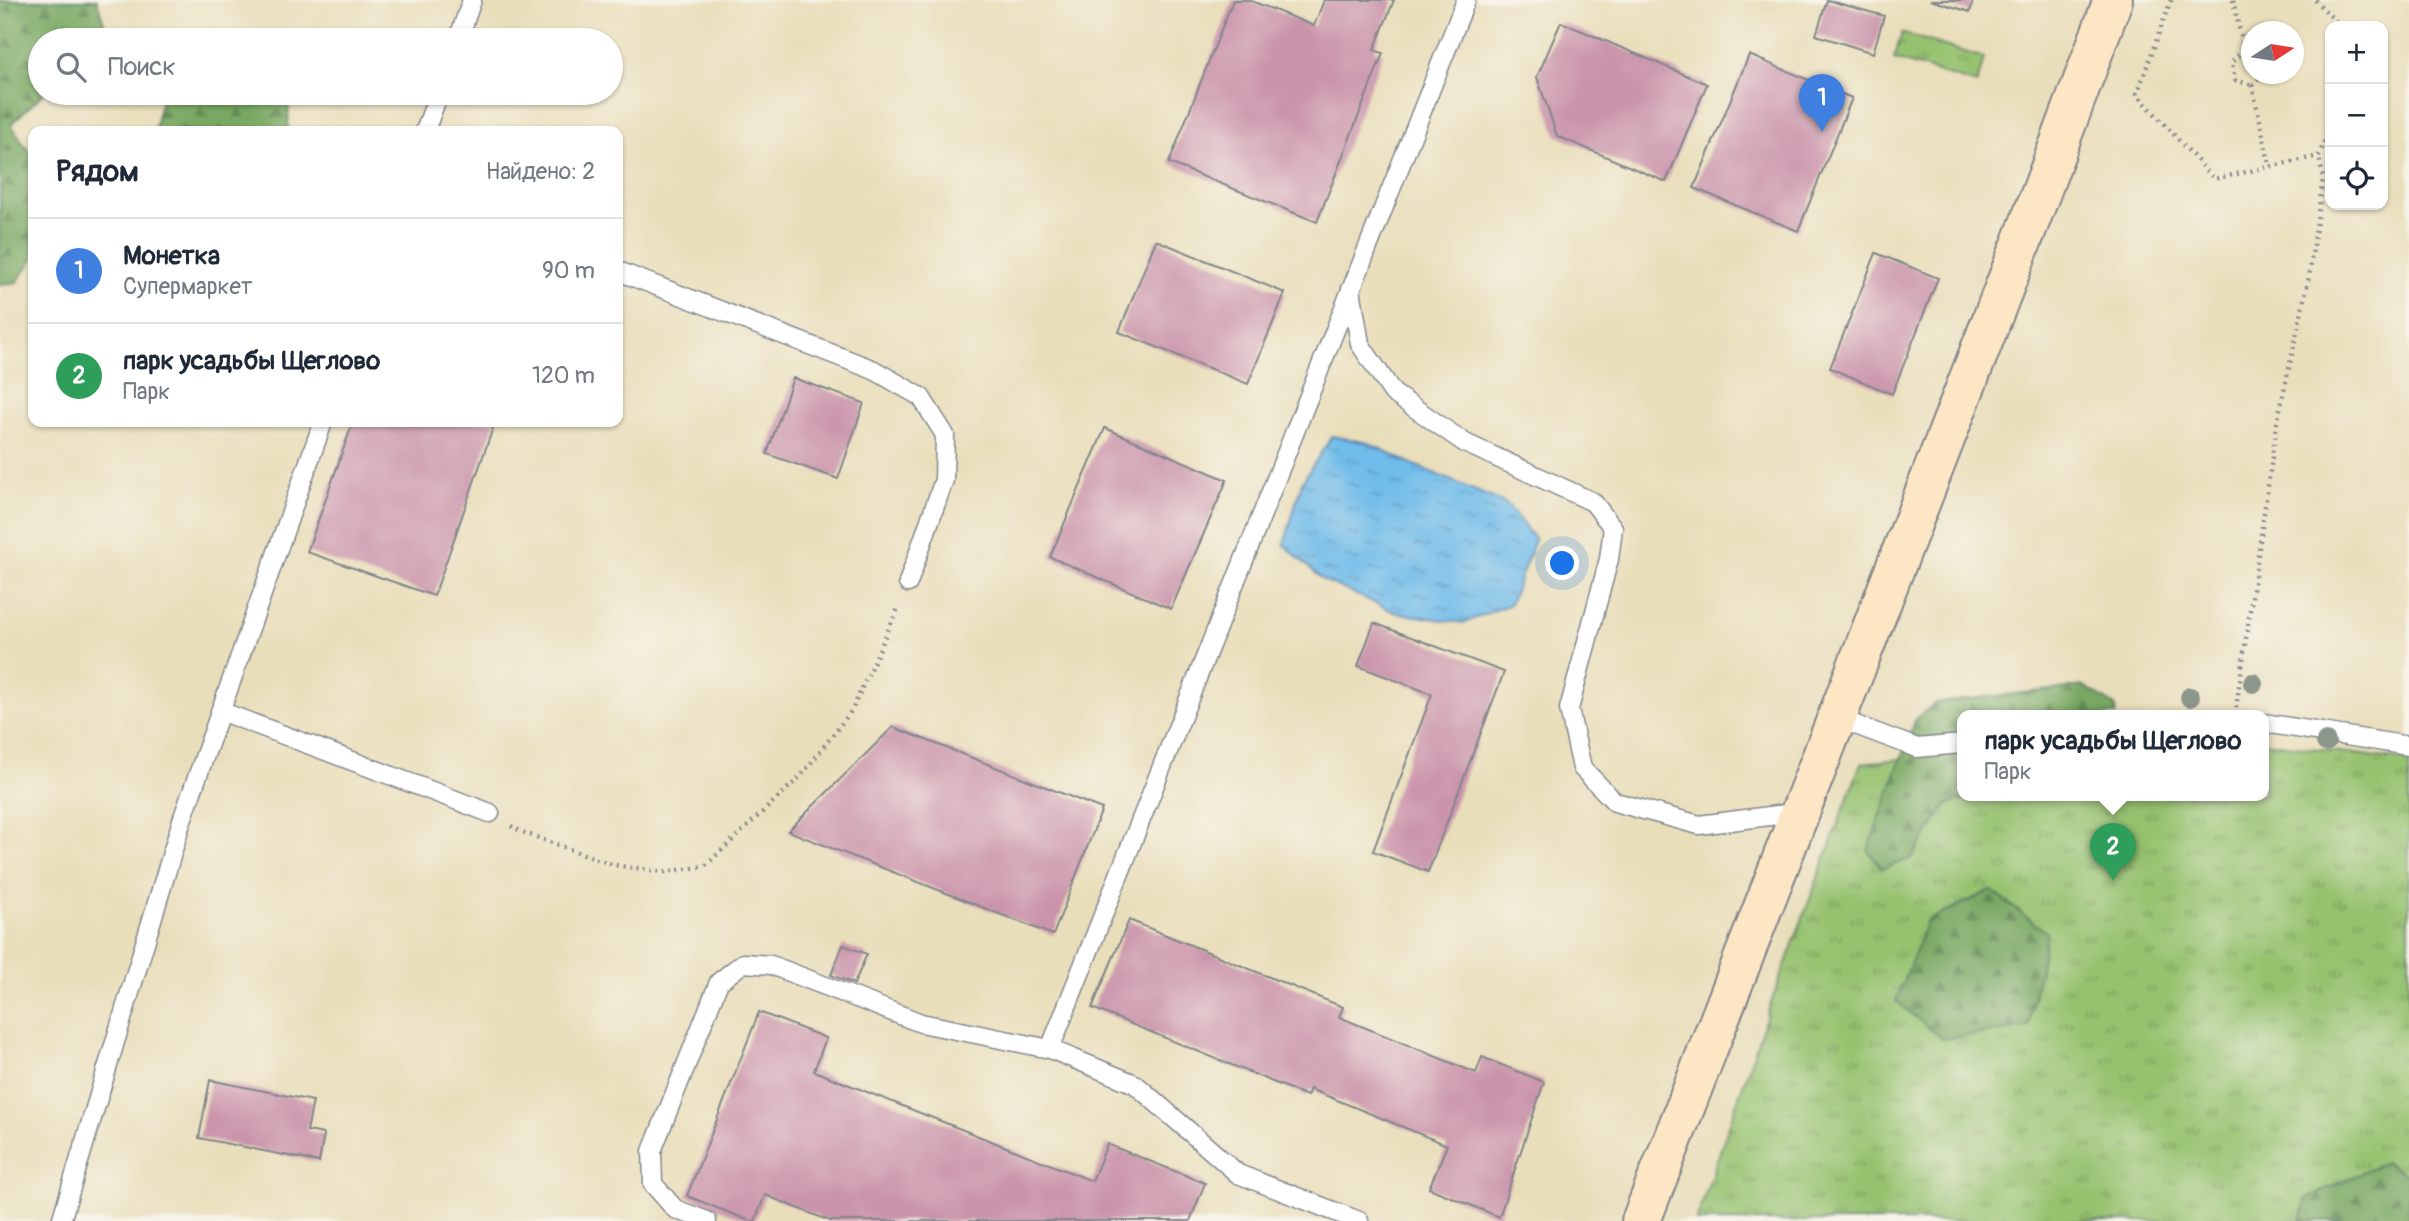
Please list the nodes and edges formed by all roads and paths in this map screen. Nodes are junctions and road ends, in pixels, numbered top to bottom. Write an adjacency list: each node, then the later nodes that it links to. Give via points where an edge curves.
1 (472, 0): 8 (lane)
2 (1466, 0): 20 (lane)
3 (2113, 0): 25 (main road)
4 (2171, 0): 18 (path, via 2137,94 2214,180)
5 (2233, 0): 9 (path)
6 (2315, 0): 7 (path)
7 (2335, 21)
8 (462, 28)
9 (2241, 36)
10 (2241, 53): 11 (path, via 2232,62 2235,80)
11 (2241, 82)
12 (2249, 84): 13 (path)
13 (2252, 85): 18 (path)
14 (435, 105): 15 (lane)
15 (427, 126)
16 (2325, 139): 17 (path)
17 (2319, 156): 18 (path); 23 (path, via 2323,178 2309,277 2277,423)
18 (2270, 167)
19 (623, 273): 22 (lane, via 874,370 921,397 945,435 944,480)
20 (1351, 289): 29 (lane, via 1360,344 1393,393 1465,443 1594,502 1613,528 1569,709 1582,768 1615,802 1699,825); 31 (lane)
21 (321, 427): 24 (lane)
22 (908, 583): 30 (path, via 852,710 801,775 705,866 665,872 614,865 522,832)
23 (2236, 710)
24 (220, 712): 30 (lane); 32 (lane, via 181,820)
25 (1837, 718): 27 (lane, via 1917,748); 29 (main road)
26 (2269, 724): 28 (lane)
27 (1957, 744)
28 (2409, 746)
29 (1801, 812): 35 (main road)
30 (489, 813)
31 (1050, 1049): 33 (lane, via 921,1023 771,965 743,962 719,982 652,1151 653,1184 675,1209); 34 (lane, via 1135,1084 1238,1174)
32 (61, 1221)
33 (707, 1221)
34 (1359, 1221)
35 (1641, 1221)

